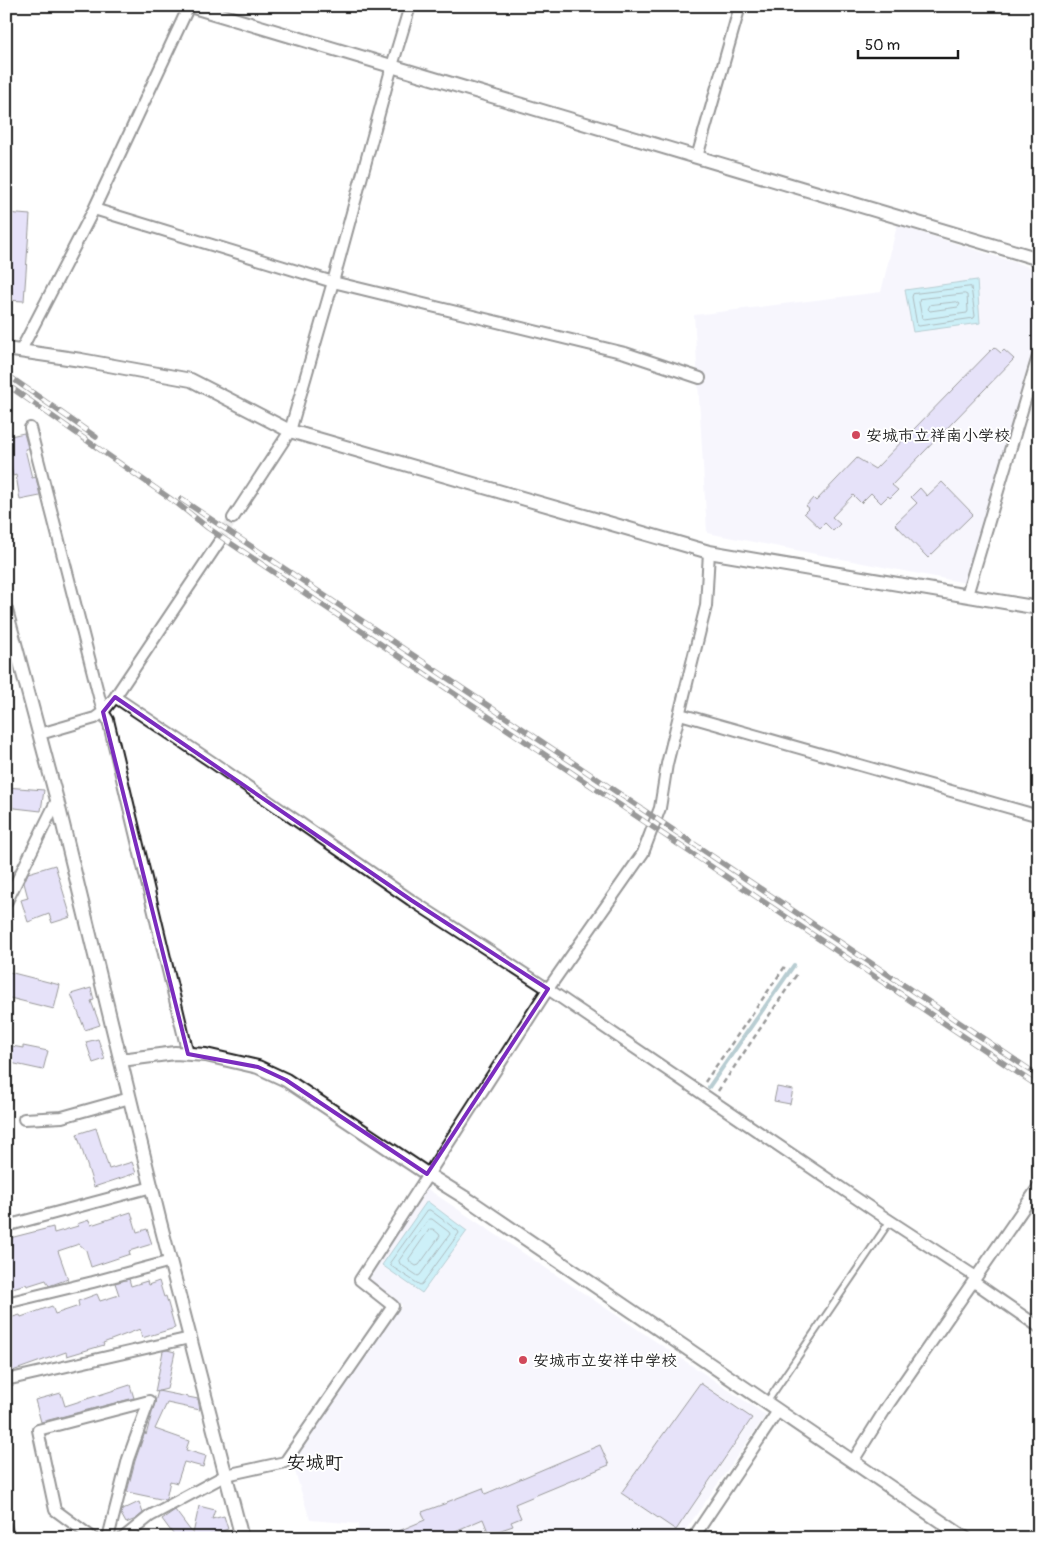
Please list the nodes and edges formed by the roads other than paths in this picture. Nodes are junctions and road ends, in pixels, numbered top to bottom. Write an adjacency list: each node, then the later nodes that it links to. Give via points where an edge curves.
1 (190, 6): 4 (street); 6 (street)
2 (410, 6): 4 (street)
3 (740, 6): 5 (street)
4 (392, 66): 5 (street); 8 (street)
5 (697, 157): 7 (street)
6 (94, 209): 8 (street); 10 (street)
7 (1039, 259)
8 (333, 282): 12 (street, via 624,353); 14 (street)
9 (6, 350): 10 (street)
10 (20, 352): 14 (street, via 191,380)
11 (1039, 353): 18 (street)
12 (700, 378)
13 (30, 428): 22 (street)
14 (290, 431): 15 (street); 17 (street)
15 (233, 518)
16 (219, 542): 21 (street)
17 (709, 552): 18 (street); 23 (street, via 706,606)
18 (967, 595): 19 (street)
19 (1039, 608)
20 (6, 610): 24 (street)
21 (115, 697): 22 (street); 28 (street, via 411,900)
22 (103, 712): 24 (street, via 95,718); 29 (street, via 108,720)
23 (680, 714): 26 (street); 28 (street, via 666,764 660,808 643,853)
24 (40, 734): 25 (street)
25 (57, 800): 27 (street); 30 (street)
26 (1039, 816)
27 (6, 904)
28 (548, 989): 33 (street); 36 (street)
29 (188, 1054): 30 (street); 33 (street, via 214,1056 258,1067 286,1080)
30 (121, 1060): 31 (street)
31 (130, 1098): 32 (street, via 62,1118); 35 (street)
32 (24, 1120)
33 (427, 1174): 44 (street); 47 (street, via 360,1280 393,1306 285,1462)
34 (1039, 1186): 39 (street)
35 (152, 1187): 37 (street); 38 (street)
36 (890, 1221): 39 (street); 44 (lane)
37 (6, 1226)
38 (171, 1260): 40 (street); 42 (street)
39 (975, 1279): 41 (street); 46 (street)
40 (6, 1303)
41 (1039, 1327)
42 (190, 1338): 43 (street); 47 (street)
43 (6, 1380)
44 (767, 1402): 45 (street)
45 (778, 1411): 46 (street); 52 (street)
46 (853, 1461): 53 (street)
47 (226, 1475): 50 (street, via 150,1516); 51 (street)
48 (93, 1538): 49 (street, via 55,1510 38,1430 149,1401 128,1459)
49 (108, 1538)
50 (123, 1538)
51 (242, 1538)
52 (692, 1538)
53 (965, 1538)

